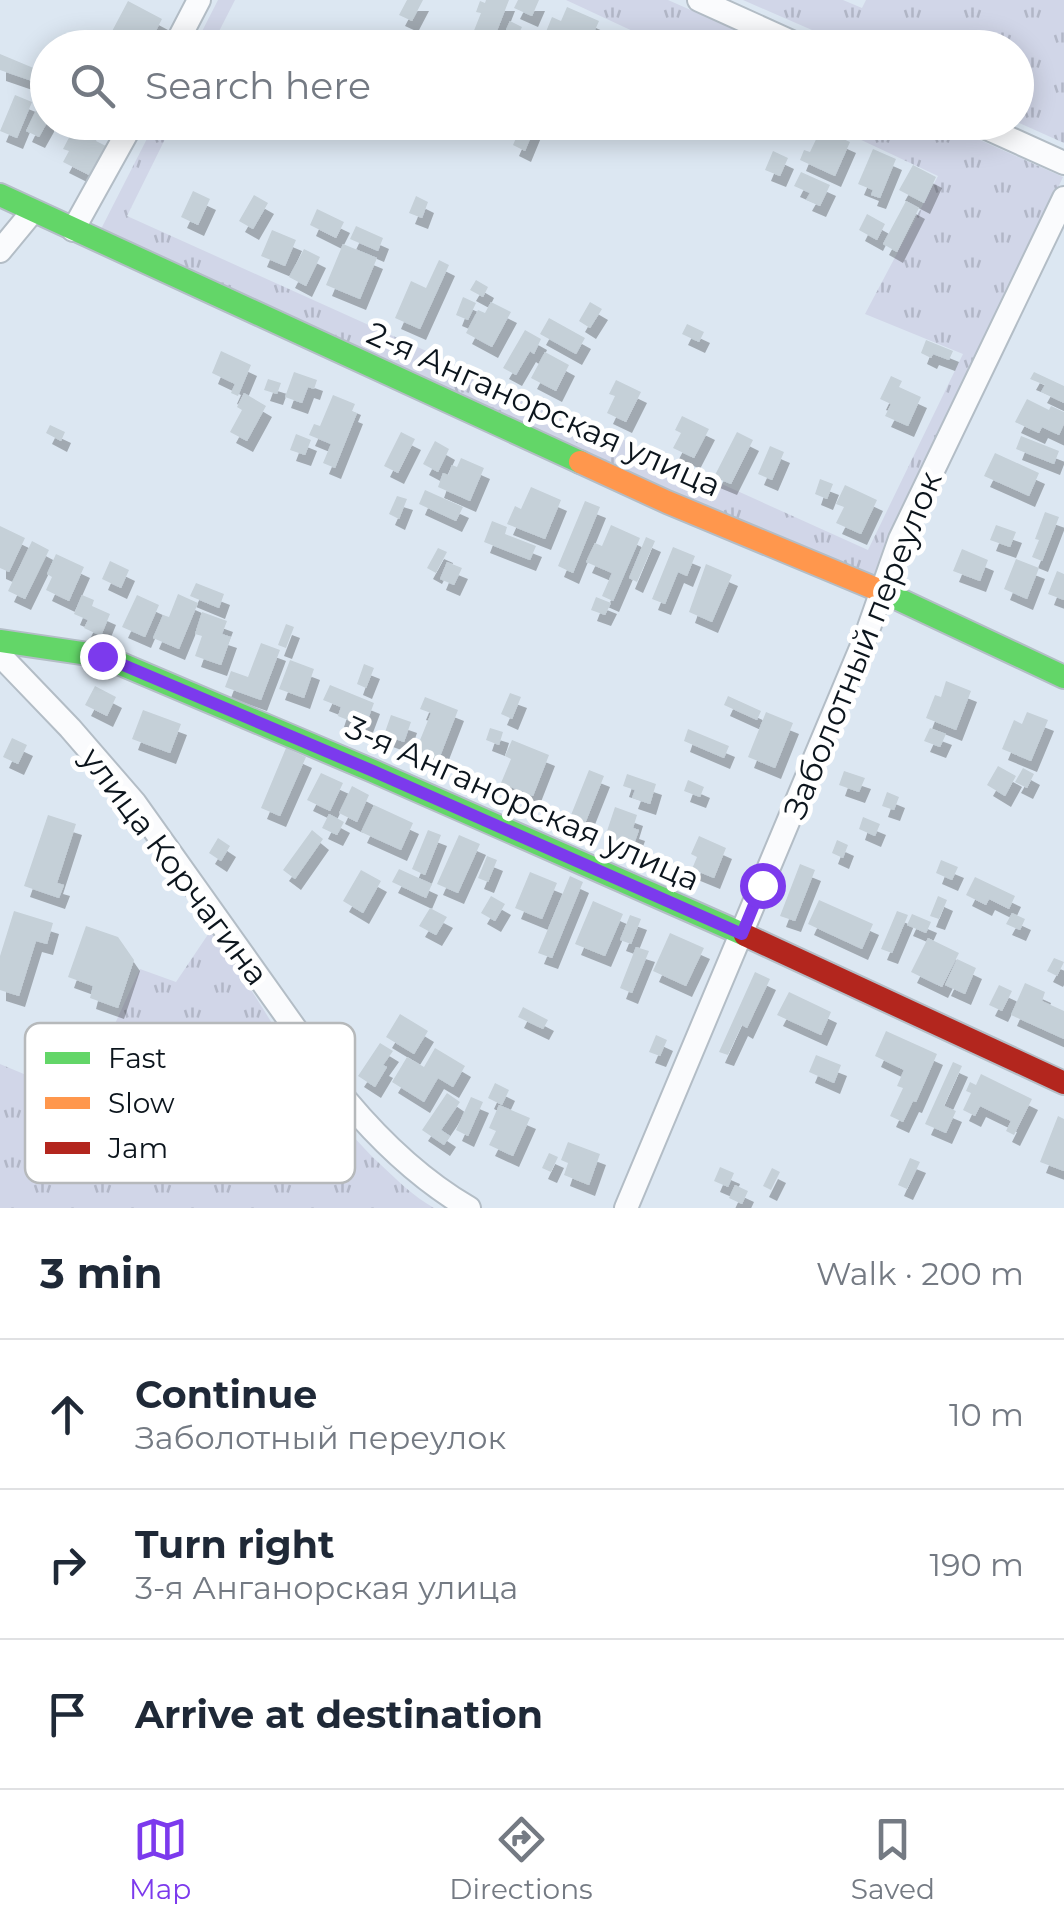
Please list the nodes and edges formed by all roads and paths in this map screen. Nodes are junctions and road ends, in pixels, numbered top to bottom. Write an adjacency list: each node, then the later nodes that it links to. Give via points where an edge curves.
1 (199, 0): 3 (street)
2 (698, 0): 4 (street)
3 (183, 30)
4 (765, 30)
5 (124, 140): 11 (street)
6 (1013, 140): 7 (street)
7 (1064, 163)
8 (0, 195): 10 (street, 2-я Анганорская улица)
9 (1064, 198): 13 (street, Заболотный переулок, via 900,539)
10 (33, 211): 11 (street, 2-я Анганорская улица); 12 (street)
11 (73, 230): 13 (street, 2-я Анганорская улица, via 667,502)
12 (0, 251)
13 (882, 592): 16 (street, 2-я Анганорская улица); 17 (street, Заболотный переулок)
14 (0, 641): 17 (street, 3-я Анганорская улица, via 102,656)
15 (0, 655): 18 (street, улица Корчагина, via 135,803)
16 (1064, 678)
17 (742, 934): 19 (street, 3-я Анганорская улица); 22 (street, Заболотный переулок)
18 (292, 1023)
19 (1064, 1083)
20 (355, 1111): 21 (street, улица Корчагина, via 402,1160)
21 (470, 1208)
22 (626, 1208)

